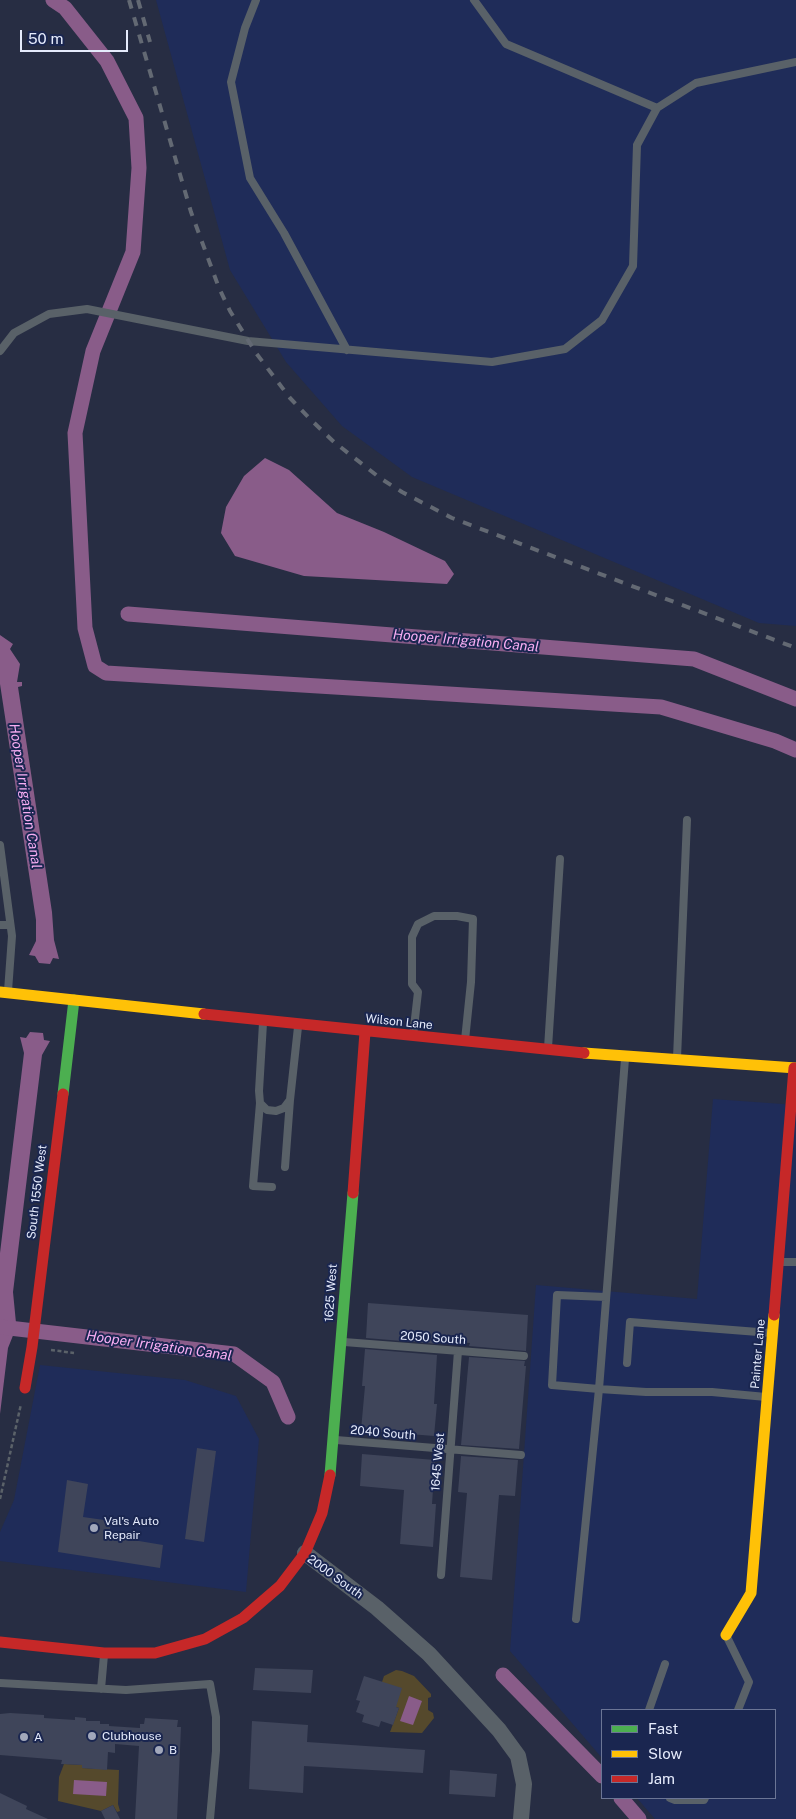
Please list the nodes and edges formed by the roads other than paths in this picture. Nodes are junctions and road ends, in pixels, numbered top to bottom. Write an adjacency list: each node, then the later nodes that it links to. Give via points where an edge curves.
1 (256, 0): 5 (lane, via 231,82 250,178 284,232)
2 (474, 0): 4 (lane, via 506,44)
3 (796, 62): 4 (lane, via 696,83)
4 (657, 108): 5 (lane, via 637,146 633,266 602,320 566,349 492,362)
5 (347, 350): 6 (lane, via 248,341 87,309 49,314 14,333)
6 (0, 351)
7 (687, 820): 21 (lane)
8 (0, 845): 11 (lane)
9 (560, 859): 19 (lane)
10 (0, 925): 11 (lane)
11 (10, 925): 12 (lane, via 12,936)
12 (4, 992): 13 (street, Wilson Lane)
13 (74, 1000): 14 (street, Wilson Lane); 35 (street, South 1550 West)
14 (264, 1022): 15 (street, Wilson Lane); 24 (lane)
15 (298, 1025): 16 (street, Wilson Lane); 23 (lane)
16 (365, 1032): 17 (street, Wilson Lane); 31 (street, 1625 West)
17 (413, 1037): 18 (street, Wilson Lane); 18 (lane, via 418,992 412,984 412,938 418,924 434,916 457,916 473,919)
18 (465, 1042): 19 (street, Wilson Lane)
19 (548, 1050): 20 (street, Wilson Lane)
20 (625, 1056): 21 (street, Wilson Lane); 29 (lane)
21 (677, 1060): 22 (street, Wilson Lane)
22 (795, 1068): 27 (street, Painter Lane)
23 (290, 1100): 24 (lane, via 284,1108 276,1111 267,1110); 25 (lane)
24 (260, 1103): 26 (lane, via 253,1186)
25 (285, 1168)
26 (272, 1187)
27 (779, 1262): 28 (lane); 30 (street, Painter Lane)
28 (796, 1262)
29 (606, 1297): 36 (lane); 36 (lane, via 557,1295 552,1385)
30 (773, 1333): 34 (lane, via 630,1322); 37 (street, Painter Lane)
31 (342, 1342): 32 (lane, 2050 South); 38 (street, 1625 West)
32 (458, 1351): 33 (lane, 2050 South); 39 (lane, 1645 West)
33 (524, 1356)
34 (628, 1363)
35 (25, 1388)
36 (599, 1389): 37 (lane); 43 (lane)
37 (768, 1397): 44 (street, Painter Lane, via 751,1593)
38 (332, 1440): 39 (lane, 2040 South); 41 (street, 1625 West, via 329,1482 322,1513)
39 (451, 1449): 40 (lane, 2040 South); 42 (lane, 1645 West)
40 (521, 1455)
41 (305, 1553): 46 (street, 2000 South, via 280,1586 243,1618 205,1639 155,1653); 55 (street, 2000 South, via 377,1608 429,1654 494,1725 518,1756 524,1784)
42 (441, 1575)
43 (576, 1619)
44 (726, 1635): 51 (lane, via 749,1682)
45 (0, 1642): 46 (street, 2000 South)
46 (104, 1653): 49 (lane)
47 (665, 1664): 50 (lane)
48 (0, 1683): 49 (lane)
49 (101, 1689): 54 (lane, via 210,1684 216,1717)
50 (649, 1709)
51 (738, 1709)
52 (672, 1799): 53 (lane)
53 (704, 1799)
54 (210, 1819)
55 (521, 1819)

